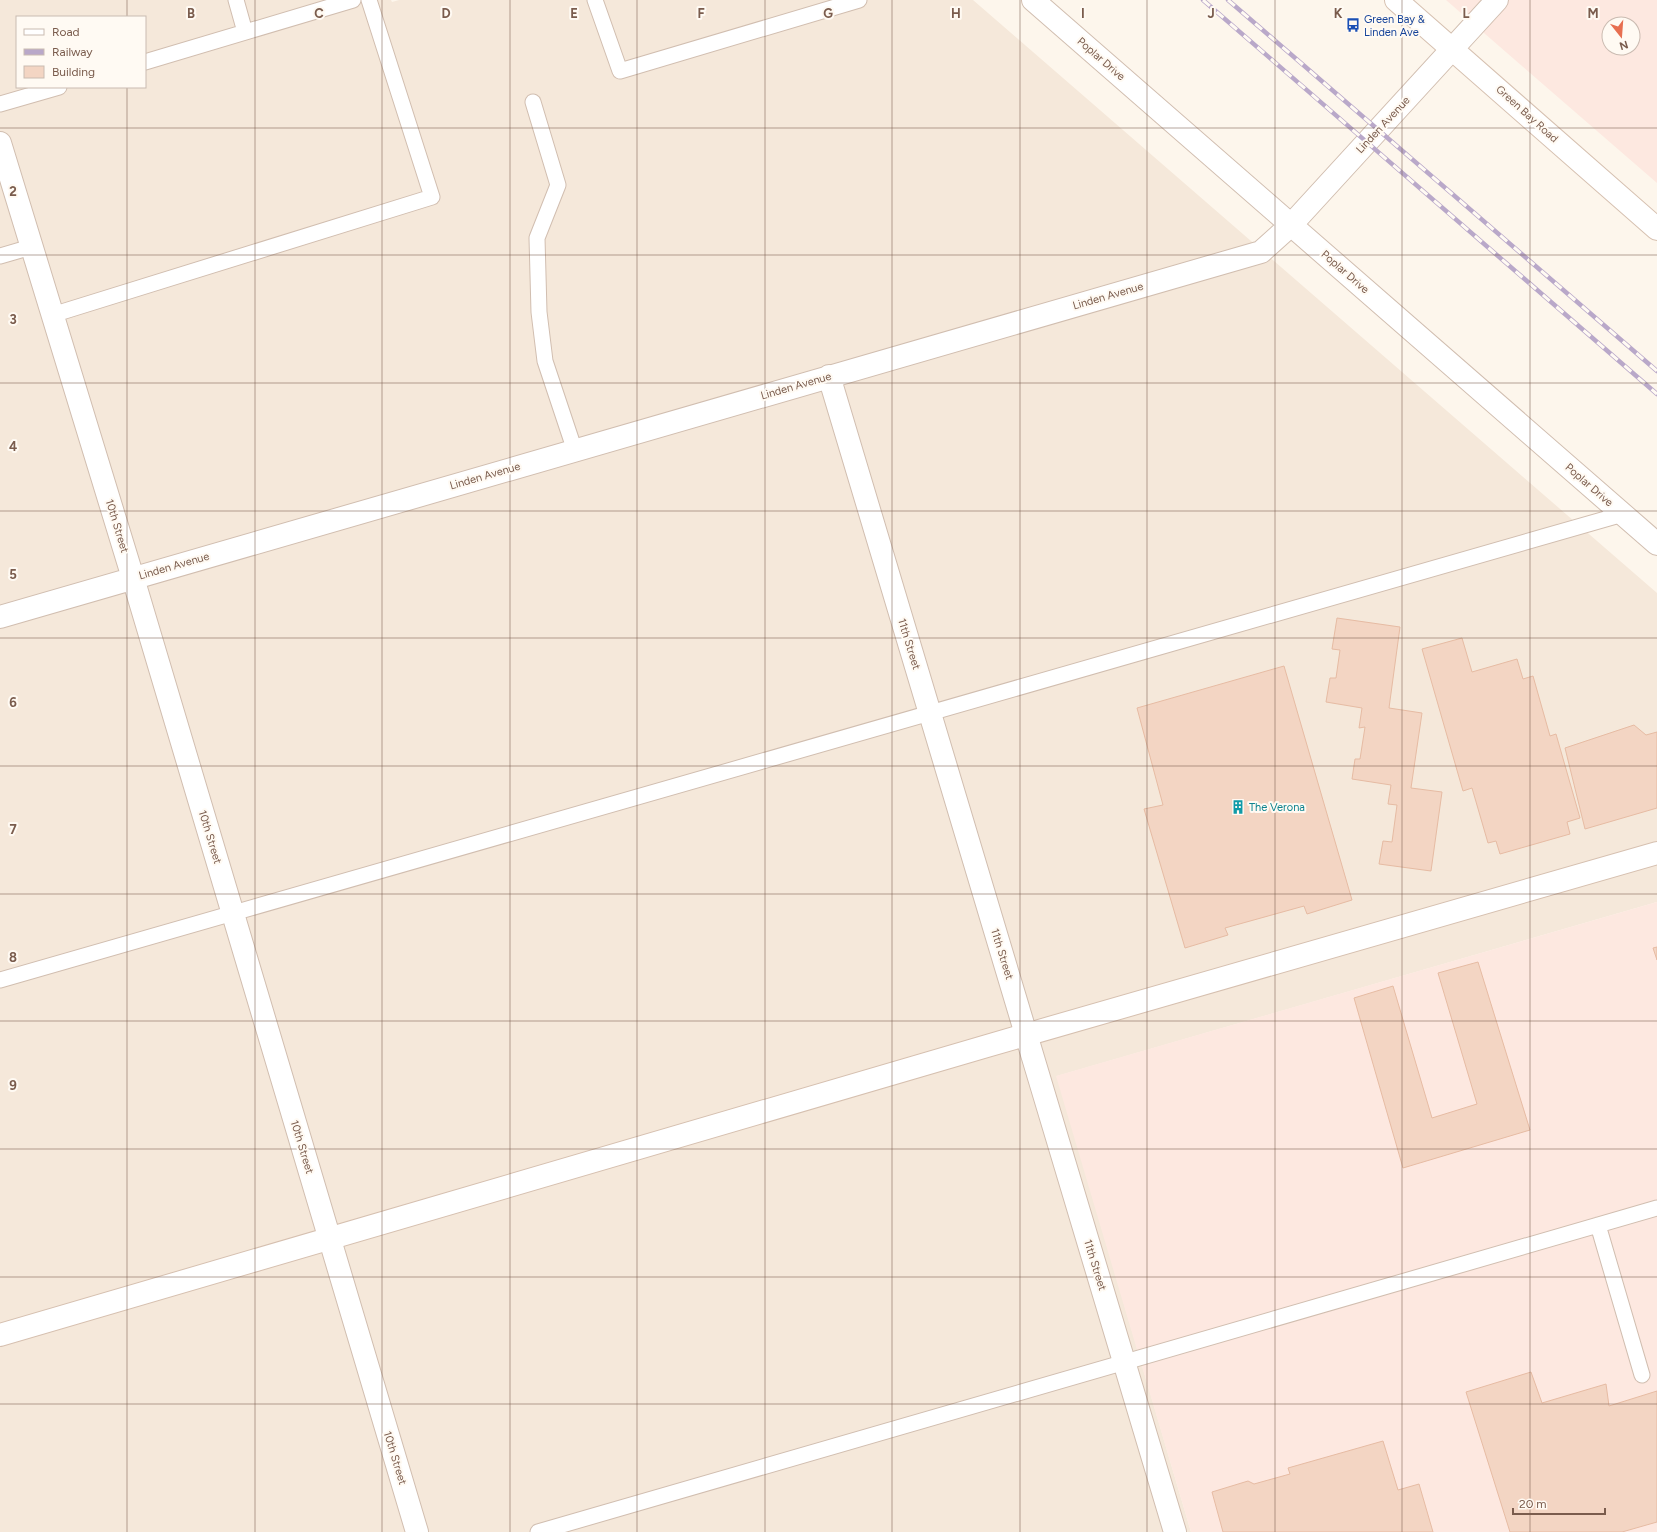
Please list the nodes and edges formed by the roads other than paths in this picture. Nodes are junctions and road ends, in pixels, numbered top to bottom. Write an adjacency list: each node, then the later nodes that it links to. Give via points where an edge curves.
1 (236, 0): 9 (lane)
2 (353, 0): 9 (lane)
3 (369, 0): 20 (lane, via 432,197)
4 (595, 0): 5 (lane, via 620,71)
5 (859, 0)
6 (1033, 0): 16 (street, Poplar Drive)
7 (1396, 0): 10 (street, Green Bay Road)
8 (1497, 0): 10 (street, Linden Avenue)
9 (245, 32): 11 (lane)
10 (1453, 49): 16 (street, Linden Avenue); 17 (street, Green Bay Road)
11 (146, 62)
12 (56, 88): 14 (lane)
13 (533, 102): 22 (lane, via 558,185 537,238 539,312 545,361)
14 (0, 104)
15 (0, 143): 18 (street, 10th Street)
16 (1291, 225): 21 (street, Linden Avenue, via 1261,252); 23 (street, Poplar Drive)
17 (1657, 229)
18 (31, 247): 19 (lane); 20 (street, 10th Street)
19 (0, 256)
20 (52, 315): 25 (street, 10th Street)
21 (829, 376): 22 (street, Linden Avenue); 27 (street, 11th Street)
22 (575, 451): 25 (street, Linden Avenue)
23 (1623, 514): 24 (street, Poplar Drive); 27 (lane)
24 (1657, 544)
25 (133, 578): 26 (street, Linden Avenue); 29 (street, 10th Street)
26 (0, 617)
27 (930, 713): 29 (lane); 31 (street, 11th Street)
28 (1657, 853): 31 (street)
29 (233, 913): 30 (lane); 34 (street, 10th Street)
30 (0, 980)
31 (1026, 1035): 34 (street); 36 (street, 11th Street)
32 (1657, 1208): 33 (lane)
33 (1598, 1225): 36 (lane); 37 (lane)
34 (329, 1238): 35 (street); 38 (street, 10th Street)
35 (0, 1335)
36 (1124, 1362): 39 (lane); 40 (street, 11th Street)
37 (1642, 1375)
38 (417, 1532)
39 (538, 1532)
40 (1175, 1532)

